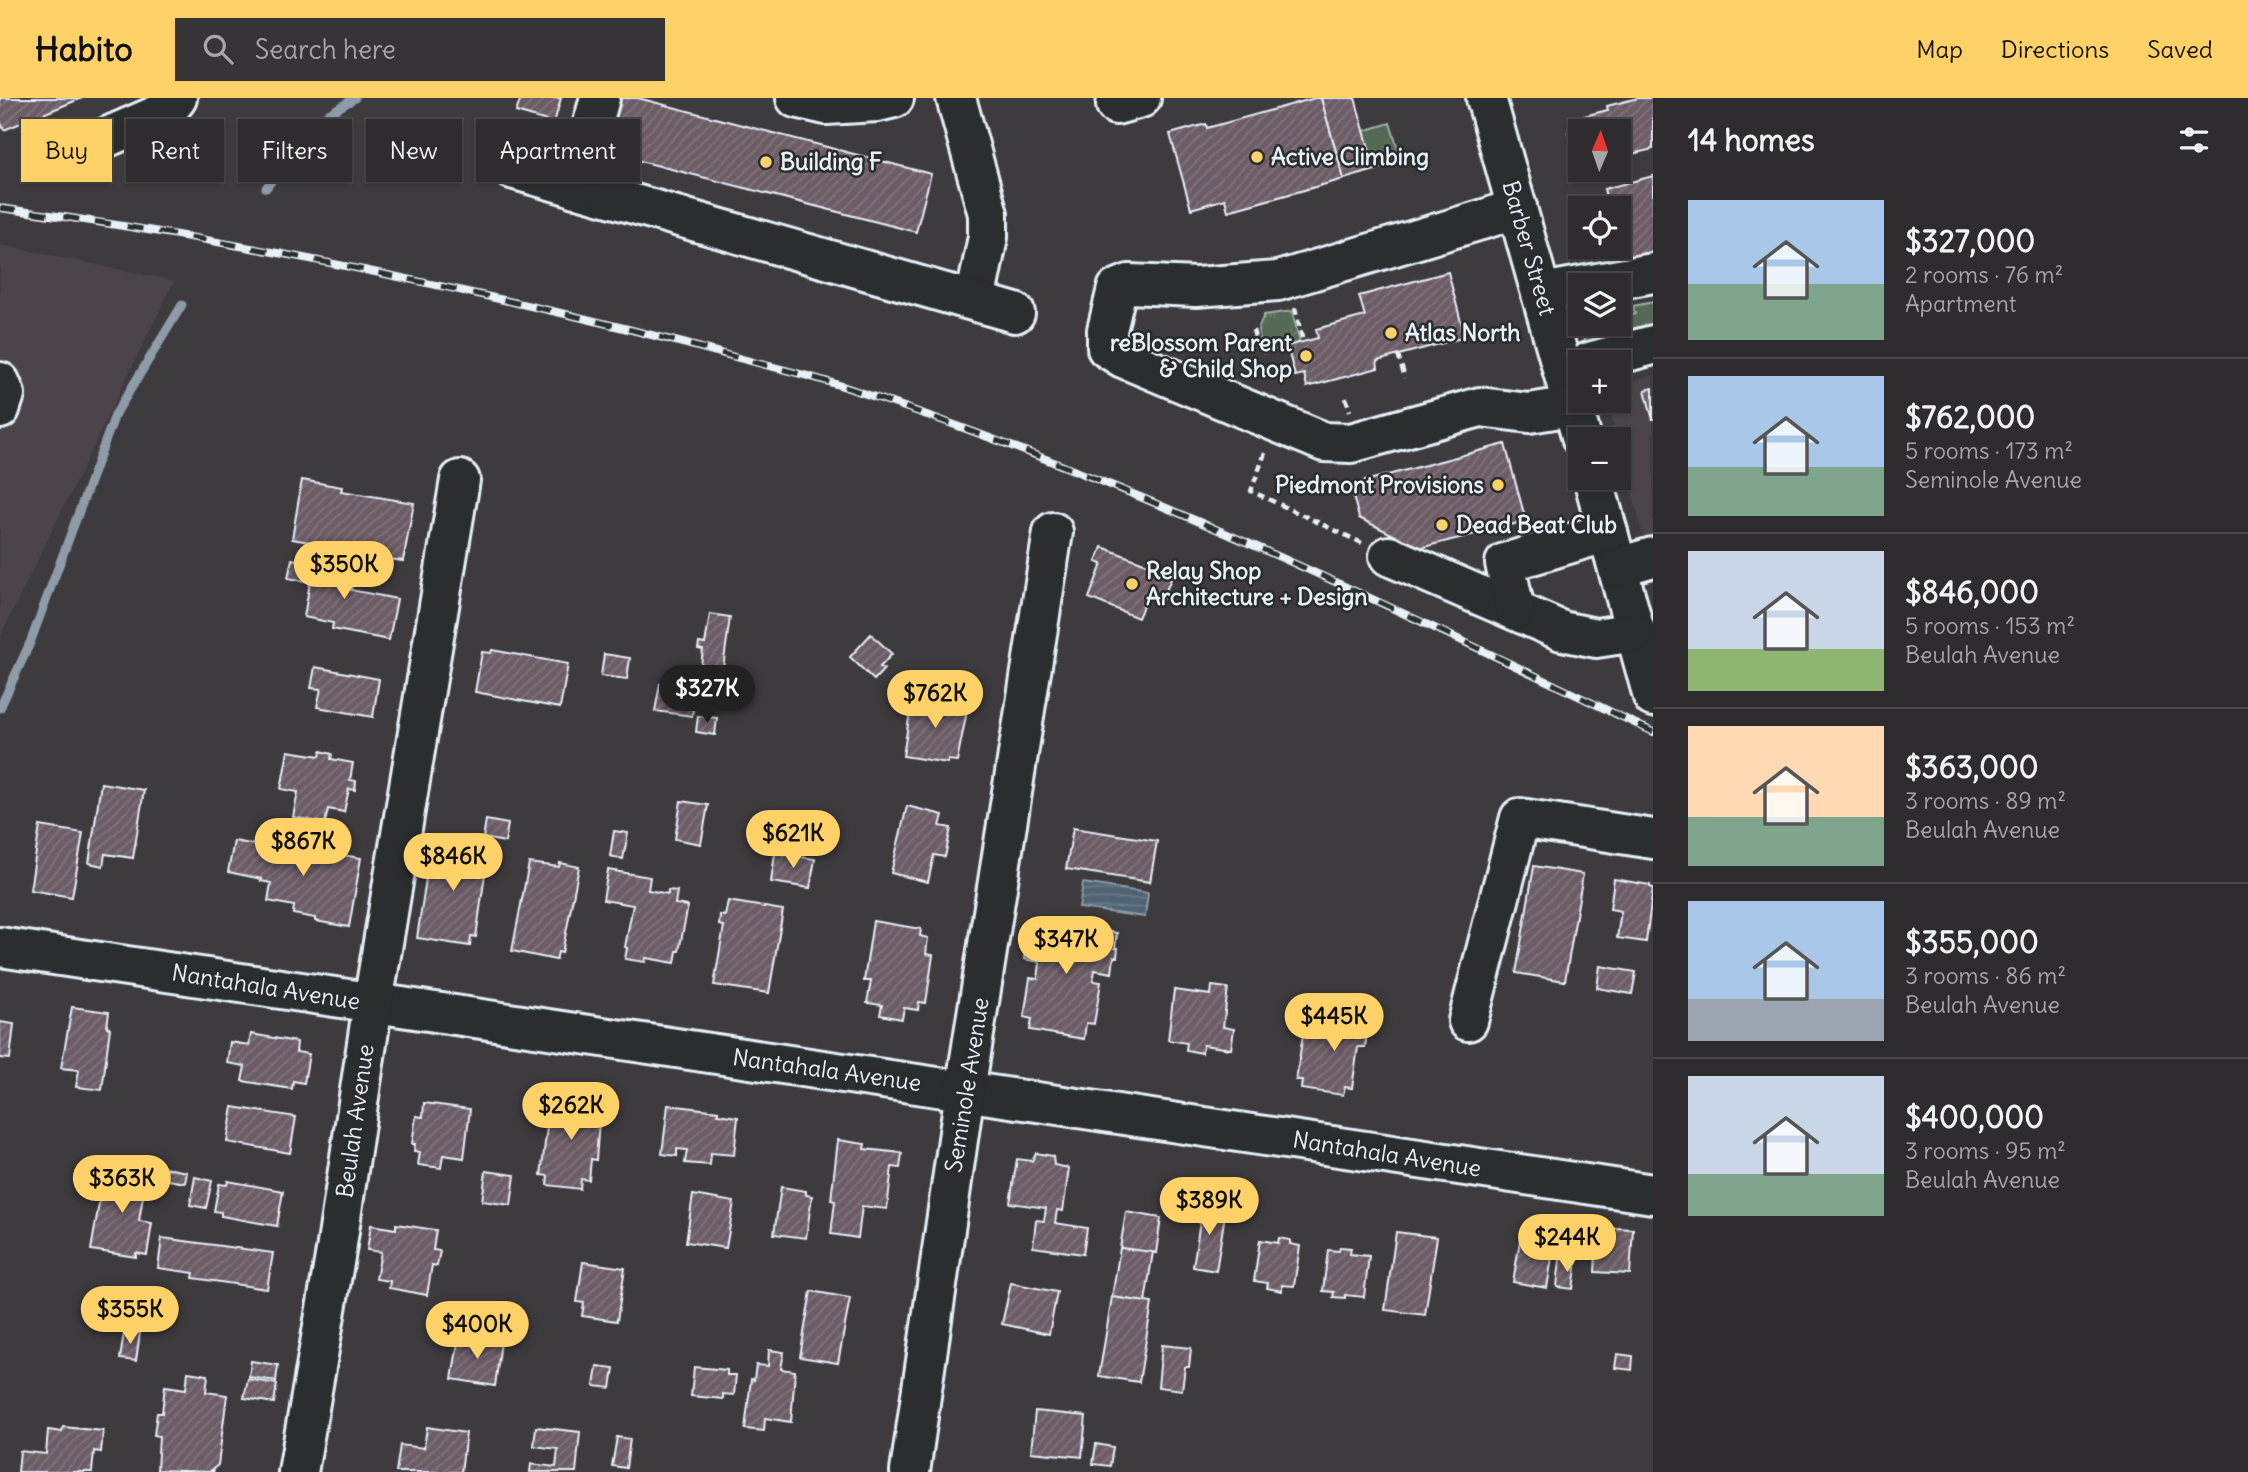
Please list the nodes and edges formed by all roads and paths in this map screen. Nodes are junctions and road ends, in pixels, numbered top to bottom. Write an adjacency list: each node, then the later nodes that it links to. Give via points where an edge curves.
1 (177, 98): 7 (street, via 167,111)
2 (600, 98): 9 (street)
3 (796, 98): 4 (street, via 826,106)
4 (894, 98)
5 (956, 98): 13 (street, via 988,214)
6 (1486, 98): 10 (street, Barber Street)
7 (112, 135)
8 (556, 182): 9 (street)
9 (576, 188): 13 (street)
10 (1517, 208): 12 (street, Barber Street); 26 (street, via 1278,281 1117,289 1107,348 1324,442 1351,443 1480,407)
11 (1653, 273): 12 (street)
12 (1542, 293): 19 (street, Barber Street)
13 (975, 301): 15 (street)
14 (1294, 304): 17 (path)
15 (1014, 313)
16 (1253, 330): 21 (path)
17 (1303, 342)
18 (1653, 345): 20 (street)
19 (1570, 350)
20 (1631, 351)
21 (1259, 352)
22 (1398, 355): 23 (path)
23 (1405, 378)
24 (0, 382): 25 (street, via 5,394)
25 (0, 409)
26 (1578, 423)
27 (1262, 460): 32 (path, via 1251,491)
28 (460, 480): 38 (street, Beulah Avenue)
29 (1598, 490): 31 (street)
30 (1053, 532): 40 (street, Seminole Avenue)
31 (1626, 552): 33 (street, via 1505,564); 34 (street)
32 (1389, 555): 33 (street)
33 (1515, 610): 34 (street, via 1562,631 1596,638)
34 (1636, 632): 35 (street)
35 (1652, 684)
36 (1653, 839): 39 (street, via 1520,818)
37 (0, 947): 38 (street, Nantahala Avenue)
38 (373, 1003): 40 (street, Nantahala Avenue); 42 (street, Beulah Avenue)
39 (1468, 1021)
40 (965, 1091): 41 (street, Nantahala Avenue); 43 (street, Seminole Avenue)
41 (1653, 1194)
42 (298, 1472)
43 (910, 1472)

